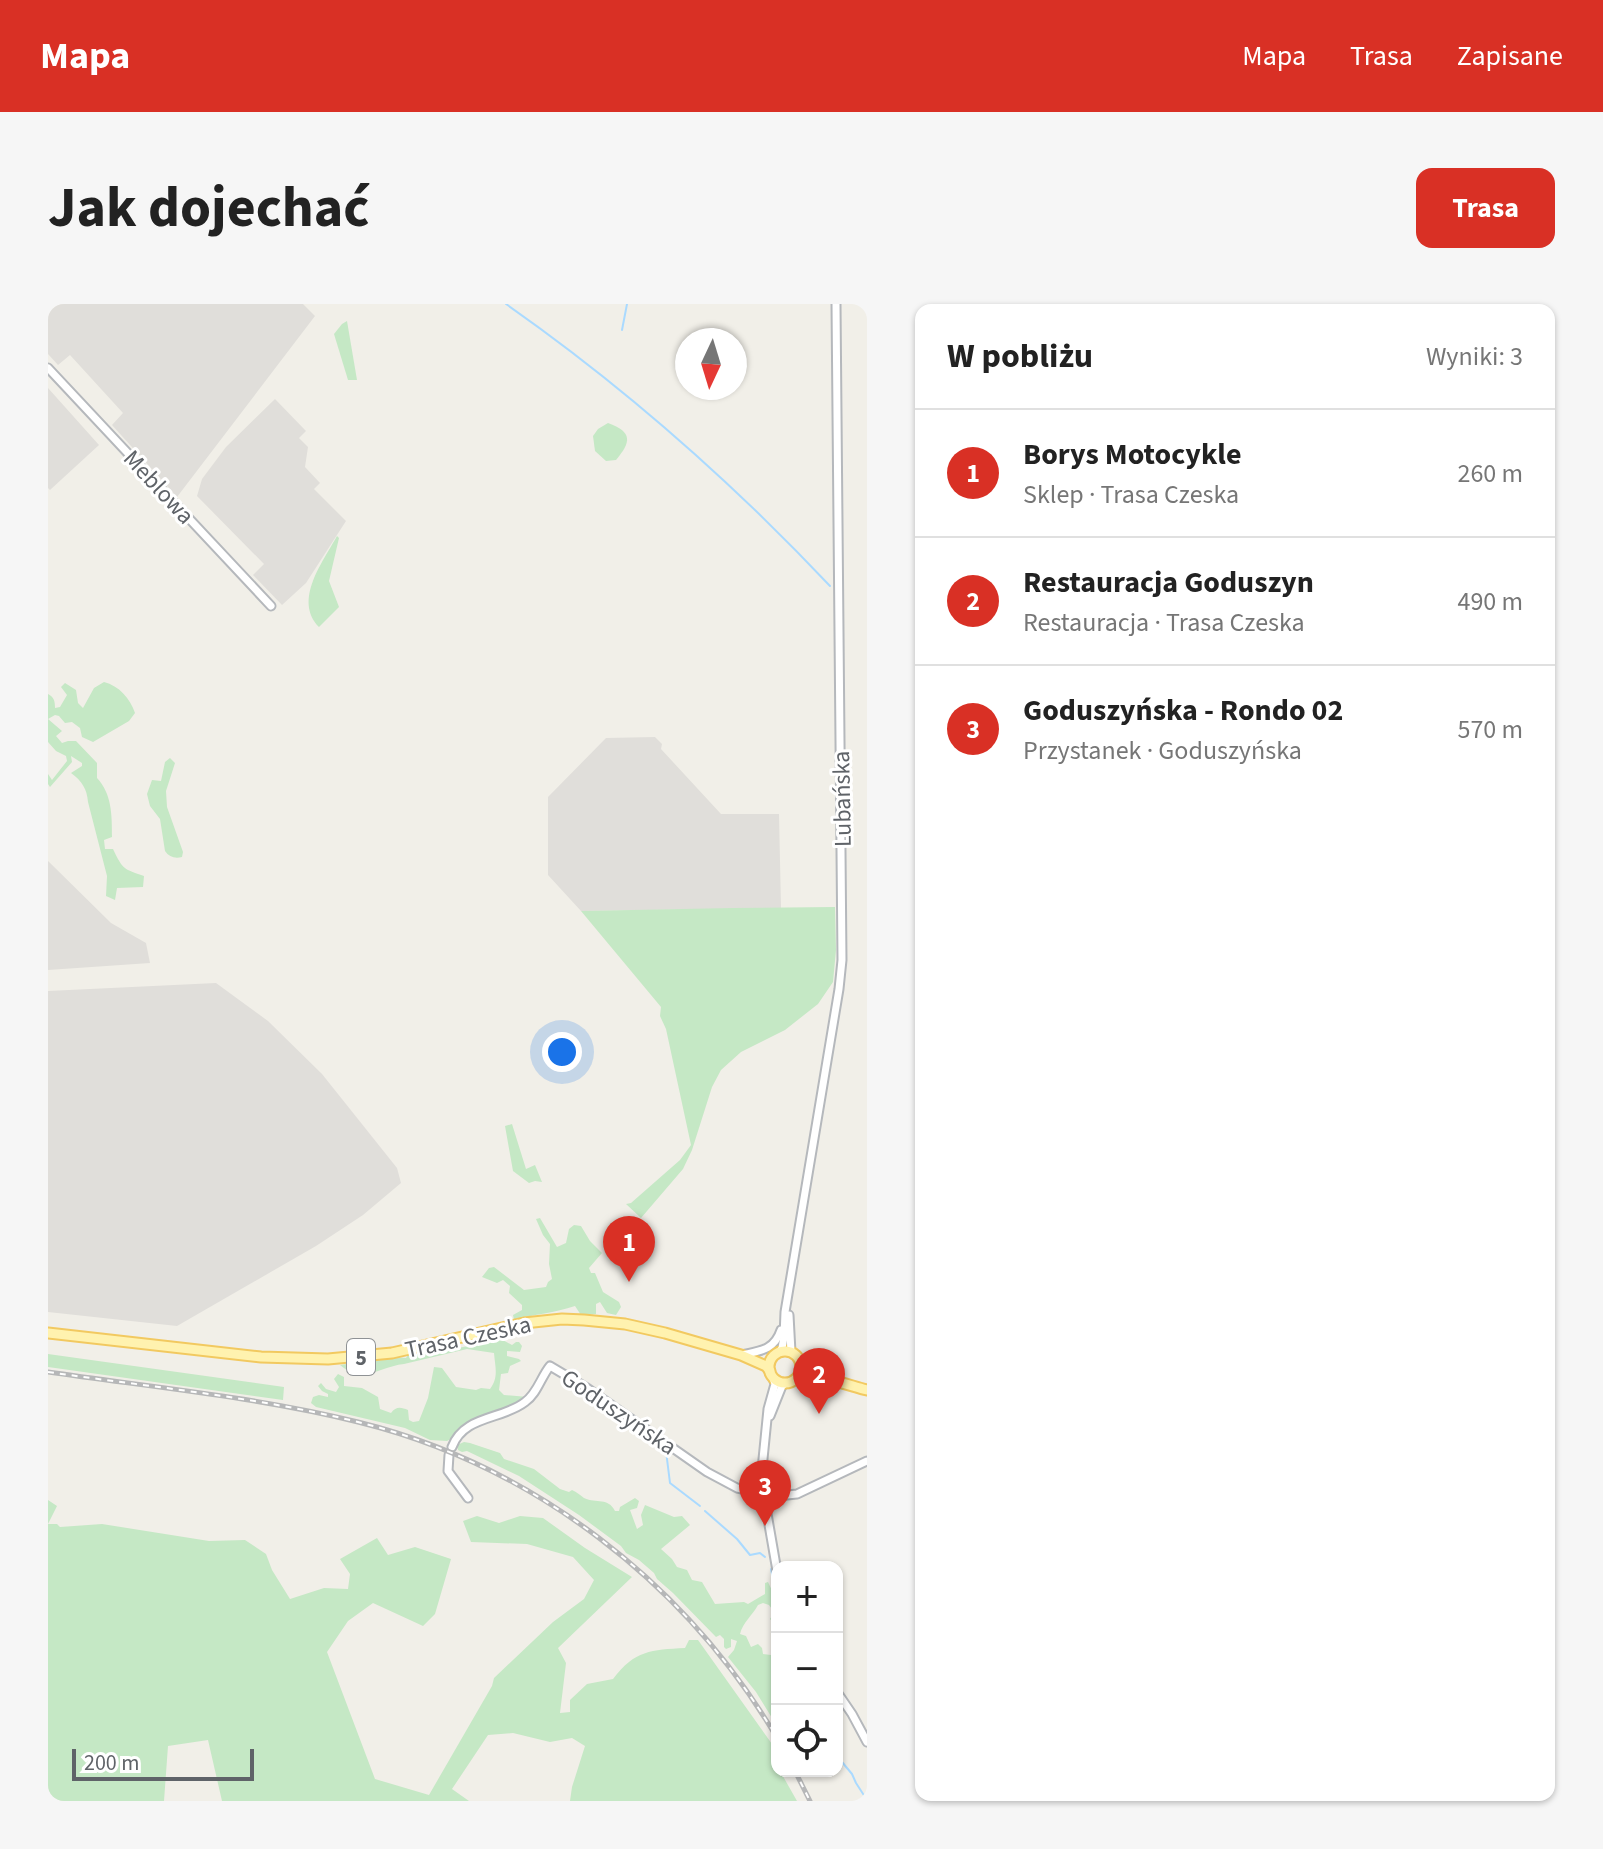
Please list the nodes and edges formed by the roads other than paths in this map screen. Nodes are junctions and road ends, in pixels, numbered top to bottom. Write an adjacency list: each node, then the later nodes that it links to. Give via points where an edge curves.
1 (836, 304): 4 (street, Lubańska, via 842,960)
2 (48, 368): 3 (street, Meblowa)
3 (271, 606)
4 (789, 1290): 5 (street, Lubańska); 7 (street, Lubańska)
5 (785, 1312): 8 (street, Lubańska, via 782,1348); 9 (street, via 774,1343)
6 (48, 1333): 9 (main road, Trasa Czeska / 5, via 261,1357 328,1359 392,1353 531,1322 576,1319 636,1326)
7 (791, 1352): 8 (main road, 5); 10 (main road)
8 (776, 1354): 9 (main road, Trasa Czeska / 5); 11 (main road)
9 (741, 1355): 11 (main road, Trasa Czeska / 5, via 766,1366)
10 (801, 1365): 12 (main road); 13 (main road)
11 (771, 1374): 14 (main road, 5); 16 (street, via 775,1384)
12 (796, 1379): 13 (main road); 14 (main road)
13 (829, 1380): 15 (main road)
14 (786, 1383): 16 (street)
15 (867, 1390)
16 (767, 1421): 18 (street, via 760,1471)
17 (867, 1461): 18 (street, Goduszyńska, via 797,1494)
18 (763, 1493): 19 (street, Goduszyńska, via 722,1481 550,1366 524,1404 477,1422 455,1441 448,1471); 20 (street)
19 (468, 1498)
20 (775, 1561)
21 (843, 1701): 22 (street)
22 (864, 1731): 23 (street)
23 (867, 1742)

